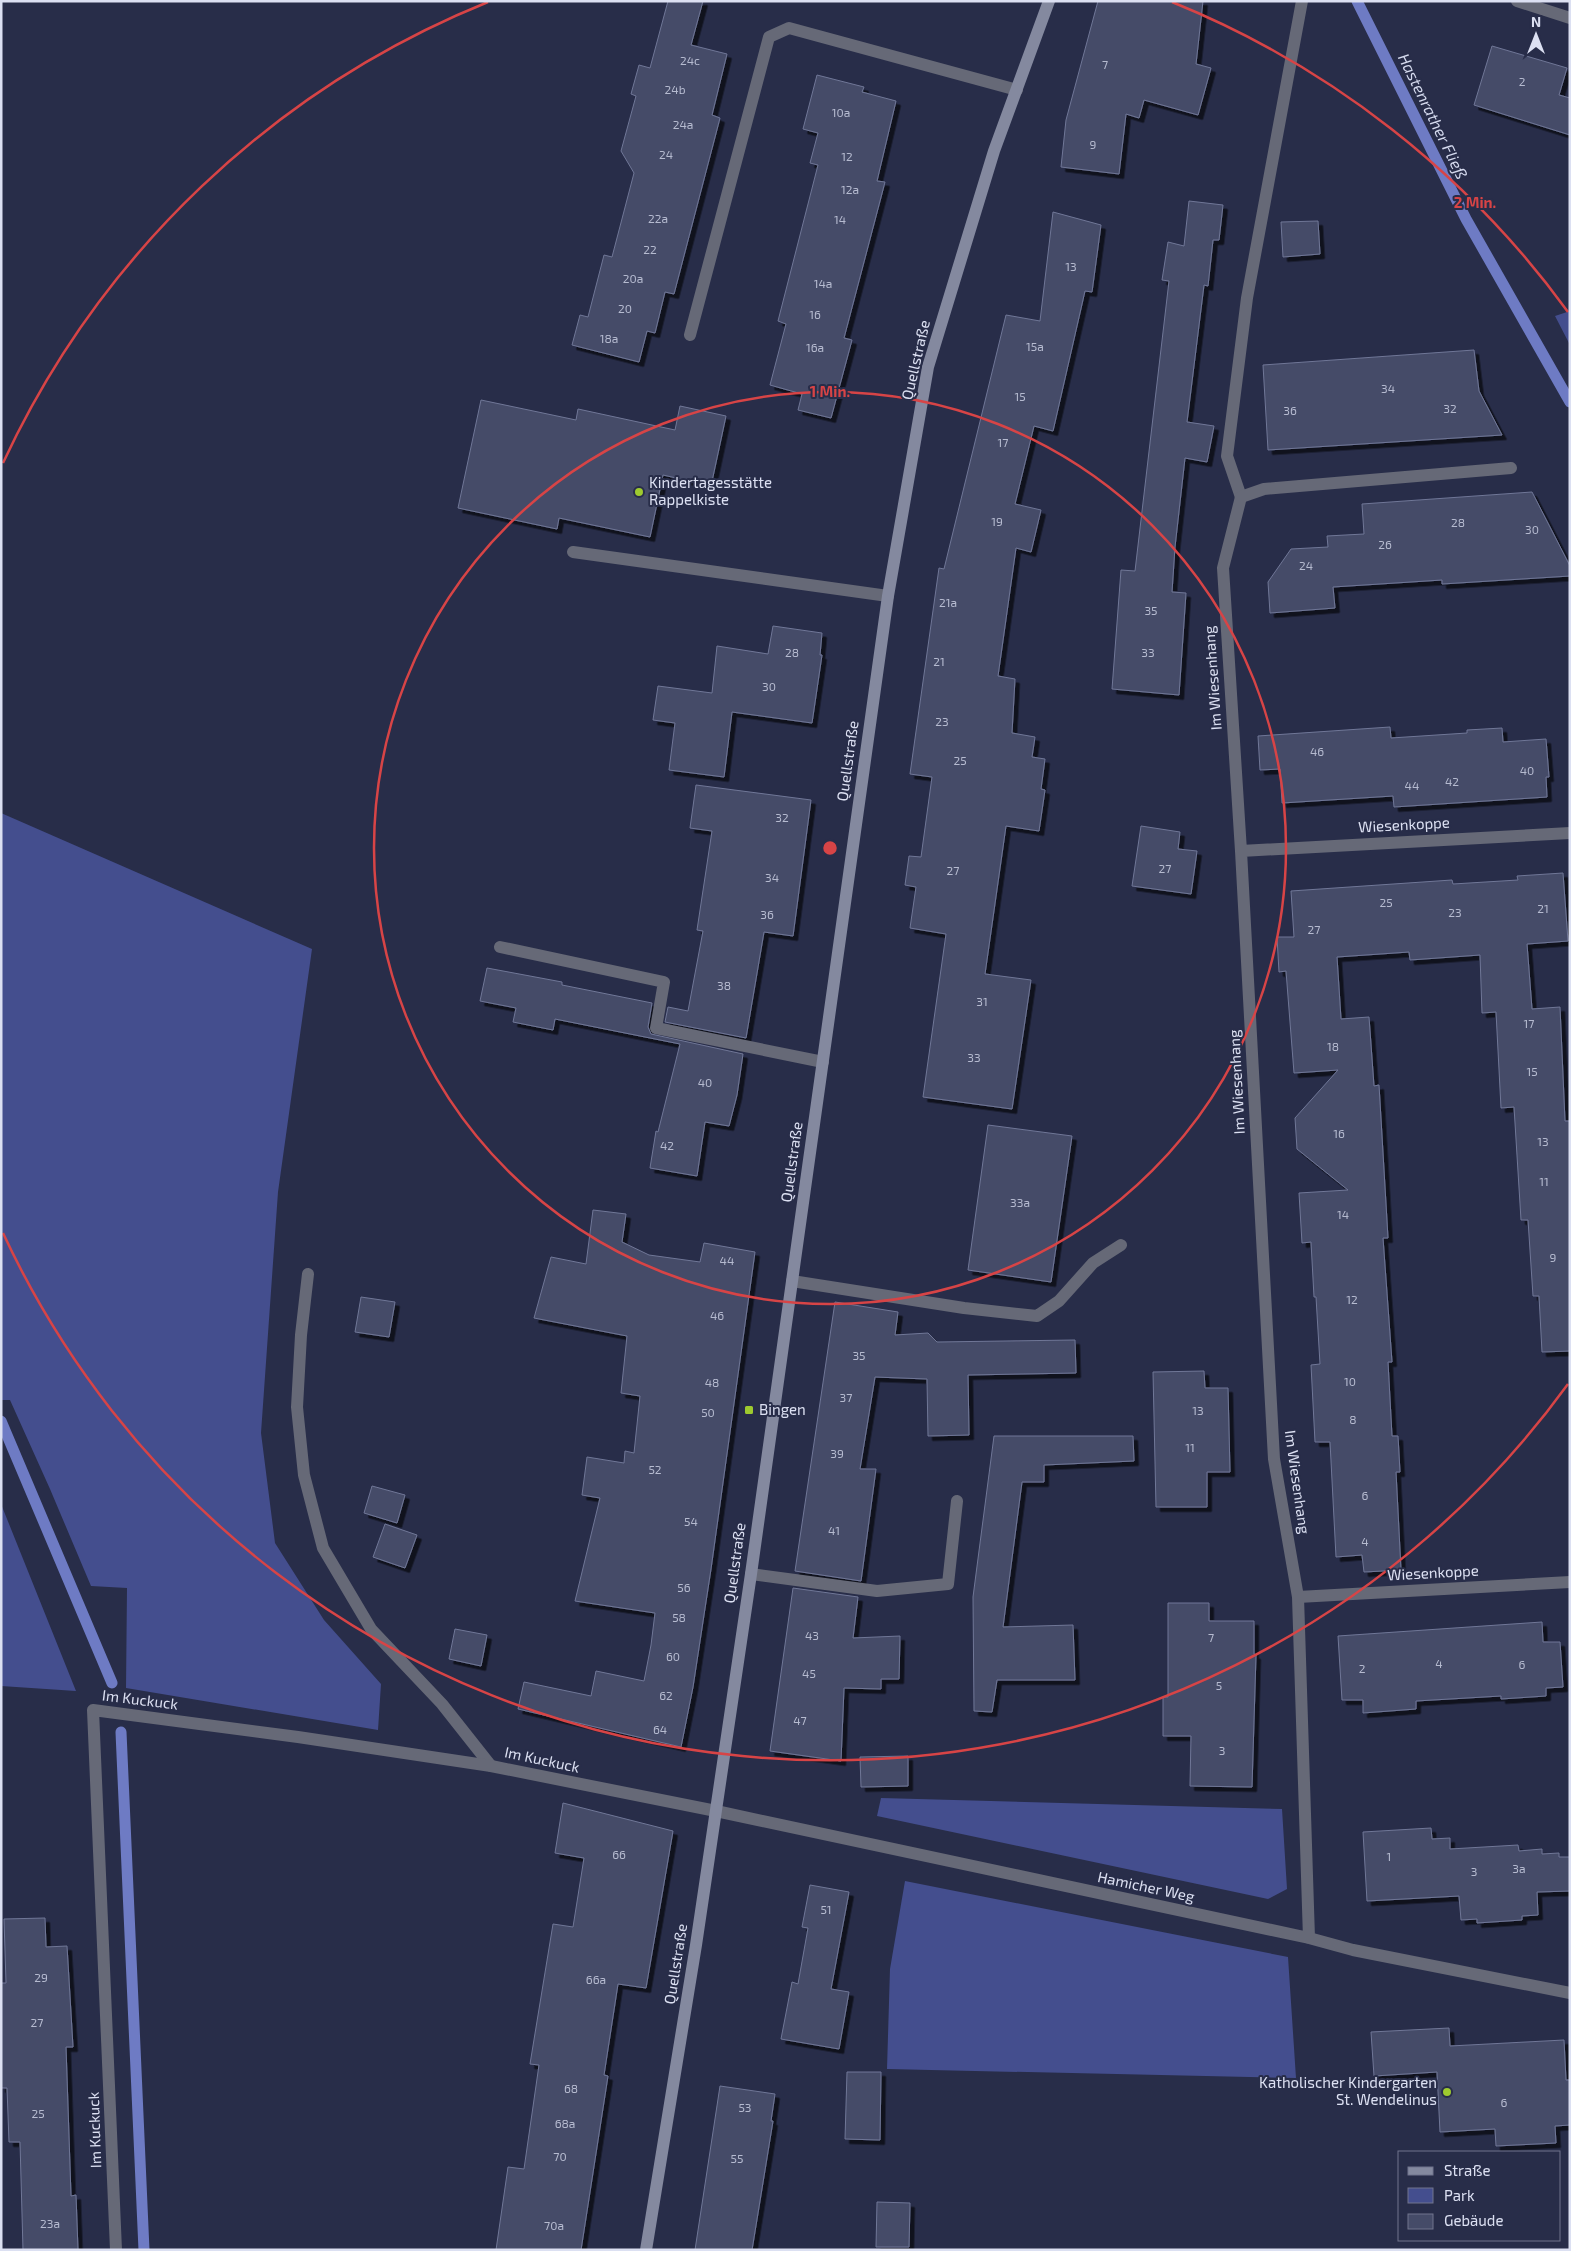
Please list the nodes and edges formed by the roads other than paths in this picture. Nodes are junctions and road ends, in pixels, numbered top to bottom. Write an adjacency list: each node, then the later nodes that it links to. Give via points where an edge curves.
1 (1049, 1): 5 (main road, Quellstraße)
2 (1302, 1): 8 (street, via 1248,298 1227,456)
3 (1517, 1): 4 (street)
4 (1570, 18)
5 (1016, 90): 6 (street, via 789,28 769,37); 10 (main road, Quellstraße, via 928,367)
6 (690, 335)
7 (1511, 468): 8 (street, via 1264,489)
8 (1241, 497): 12 (street, Im Wiesenhang, via 1223,568)
9 (573, 552): 10 (street)
10 (888, 596): 14 (main road, Quellstraße)
11 (1570, 833): 12 (street, Wiesenkoppe)
12 (1241, 850): 21 (street, Im Wiesenhang, via 1274,1459)
13 (500, 948): 14 (street, via 664,982 656,1028)
14 (823, 1062): 17 (main road, Quellstraße)
15 (1121, 1245): 17 (street, via 1093,1263 1059,1301 1037,1316)
16 (308, 1274): 22 (street, via 298,1407 304,1476 323,1548 371,1630 442,1704)
17 (792, 1281): 19 (main road, Quellstraße)
18 (958, 1502): 19 (street, via 948,1584 877,1591)
19 (751, 1574): 23 (main road, Quellstraße)
20 (1570, 1582): 21 (street, Wiesenkoppe)
21 (1298, 1597): 24 (street, Im Wiesenhang)
22 (491, 1766): 23 (street, Im Kuckuck); 26 (street, Im Kuckuck, via 93,1710)
23 (716, 1811): 24 (street, Hamicher Weg); 27 (main road, Quellstraße)
24 (1308, 1938): 25 (street, Hamicher Weg)
25 (1570, 1993)
26 (116, 2250)
27 (646, 2250)

